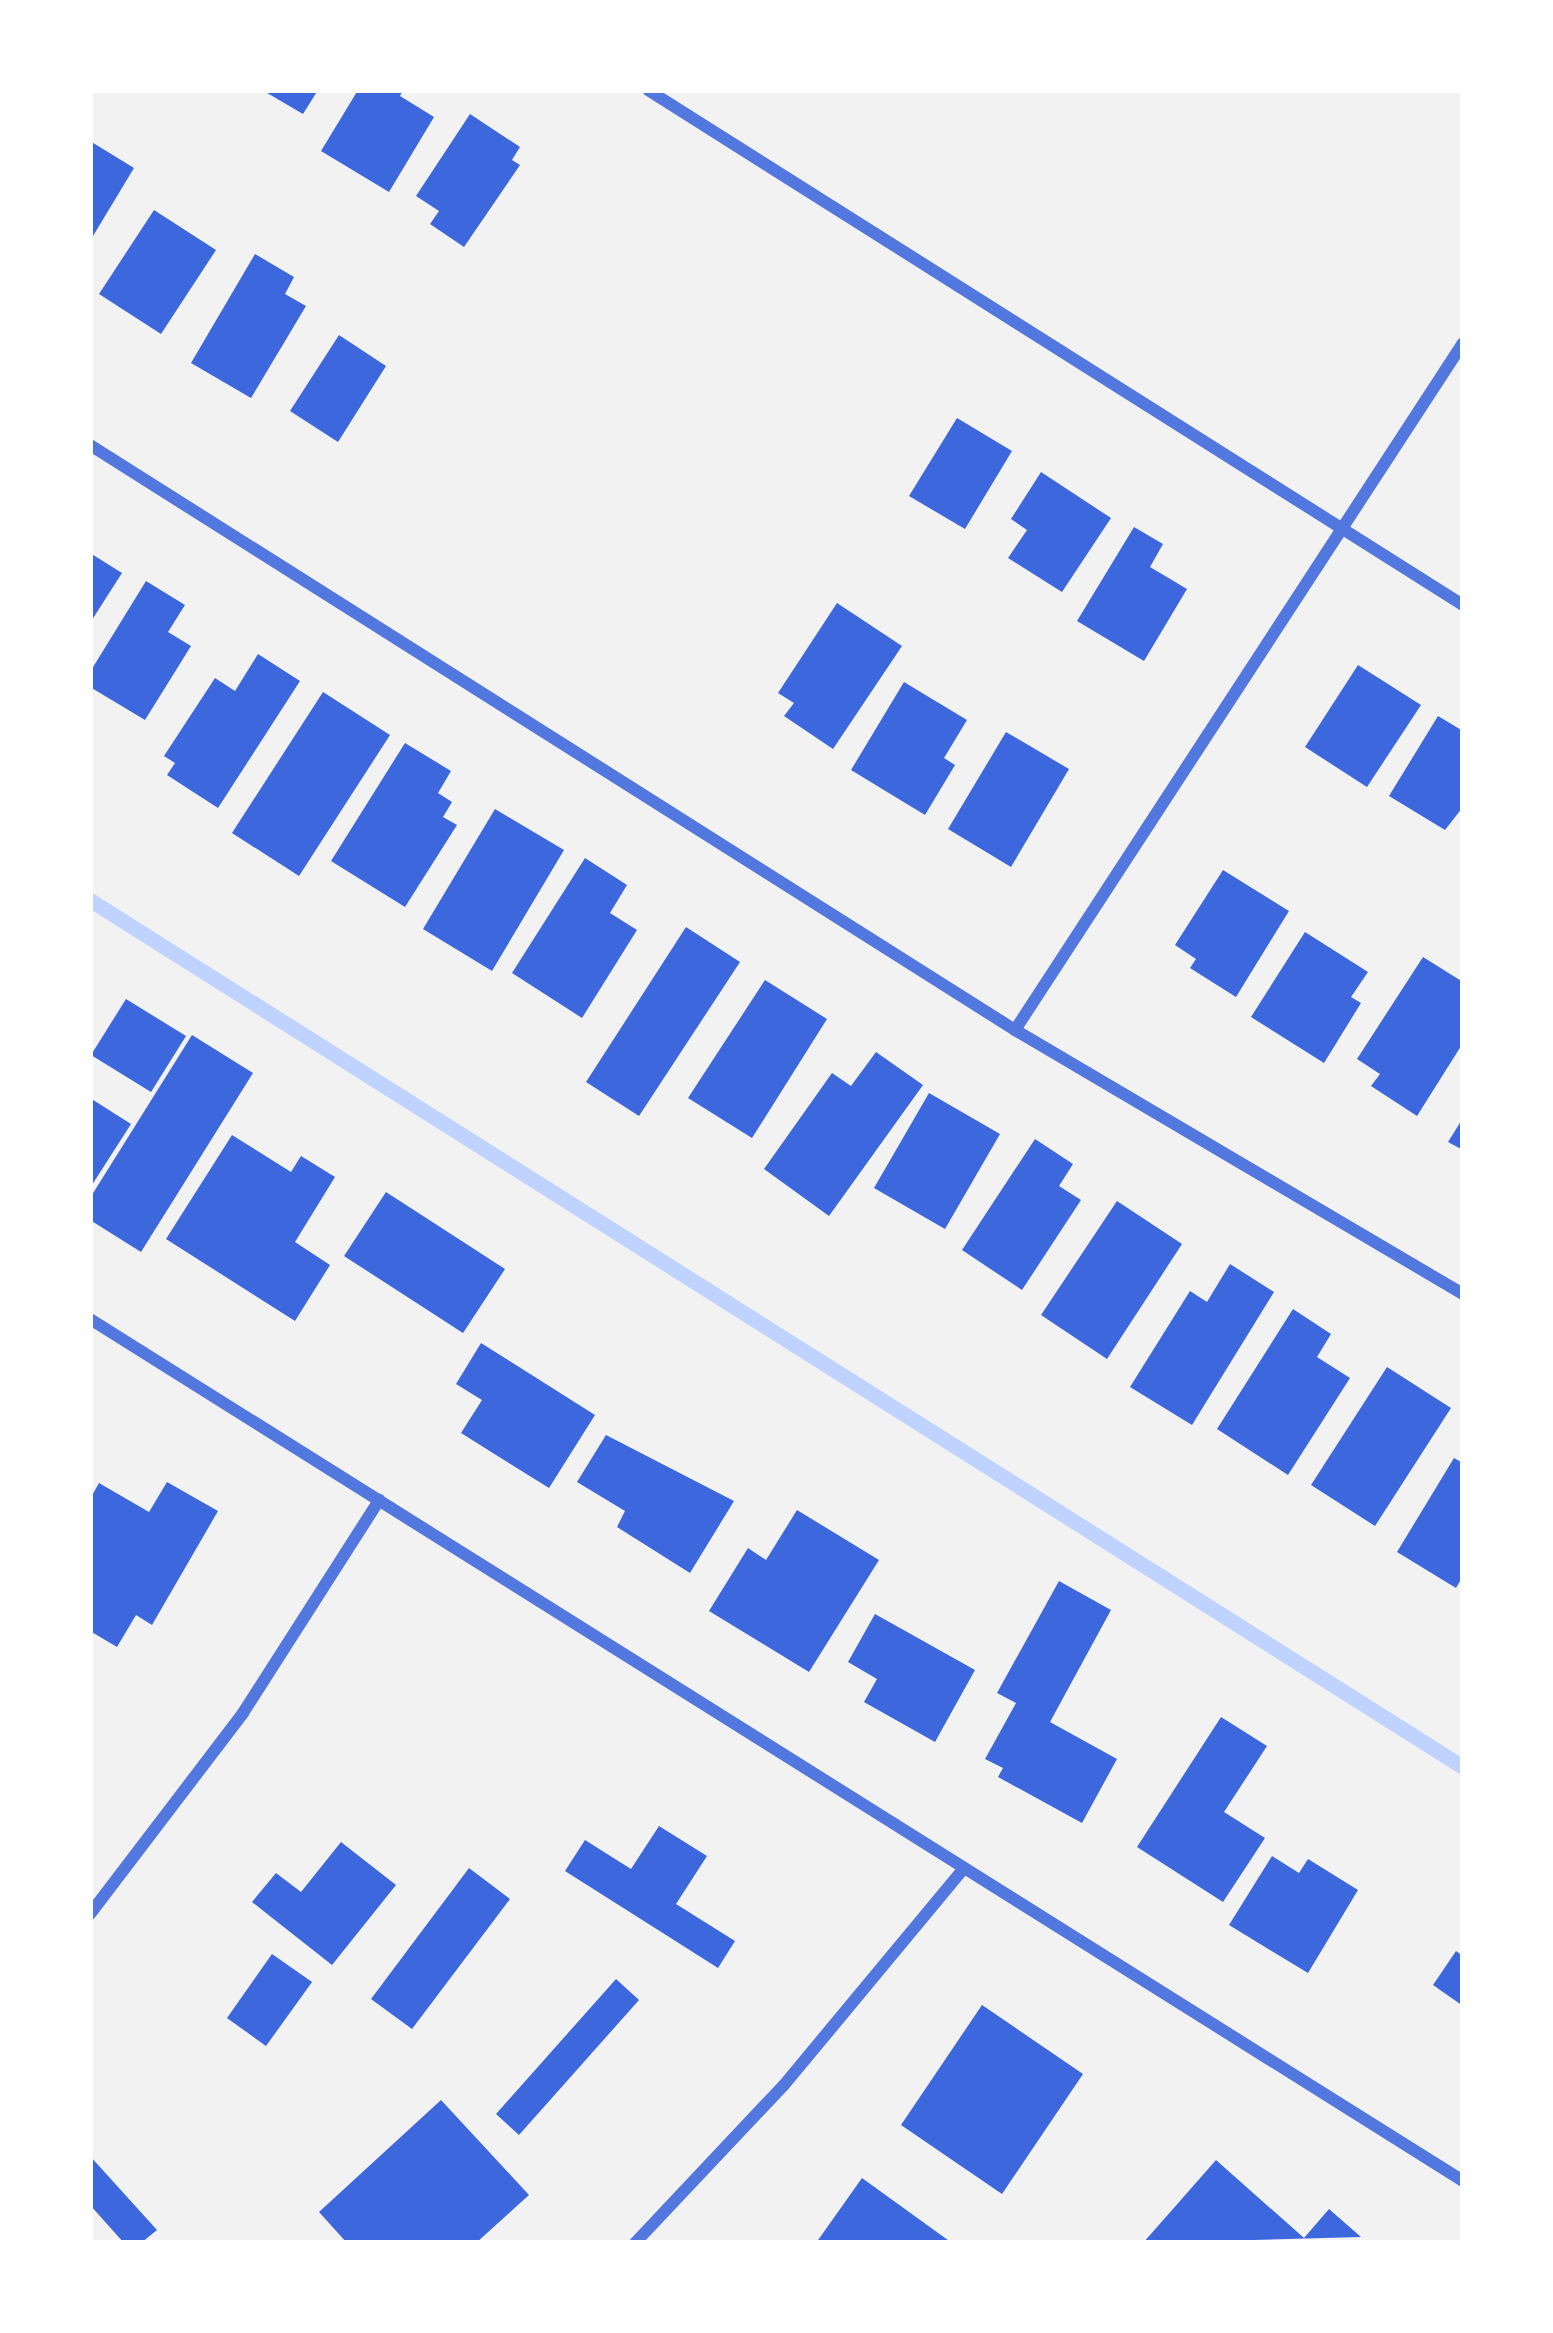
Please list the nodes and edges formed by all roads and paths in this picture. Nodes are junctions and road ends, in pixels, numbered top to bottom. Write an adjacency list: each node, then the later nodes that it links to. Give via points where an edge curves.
1 (648, 90): 4 (street)
2 (1463, 343): 4 (street)
3 (90, 445): 6 (street)
4 (1341, 529): 5 (street); 6 (street)
5 (1463, 605)
6 (1015, 1030): 7 (street)
7 (1463, 1294)
8 (90, 1319): 9 (street)
9 (380, 1501): 10 (street); 11 (street, via 243,1713)
10 (964, 1868): 12 (street); 13 (street, via 784,2085)
11 (90, 1914)
12 (1463, 2181)
13 (635, 2243)

